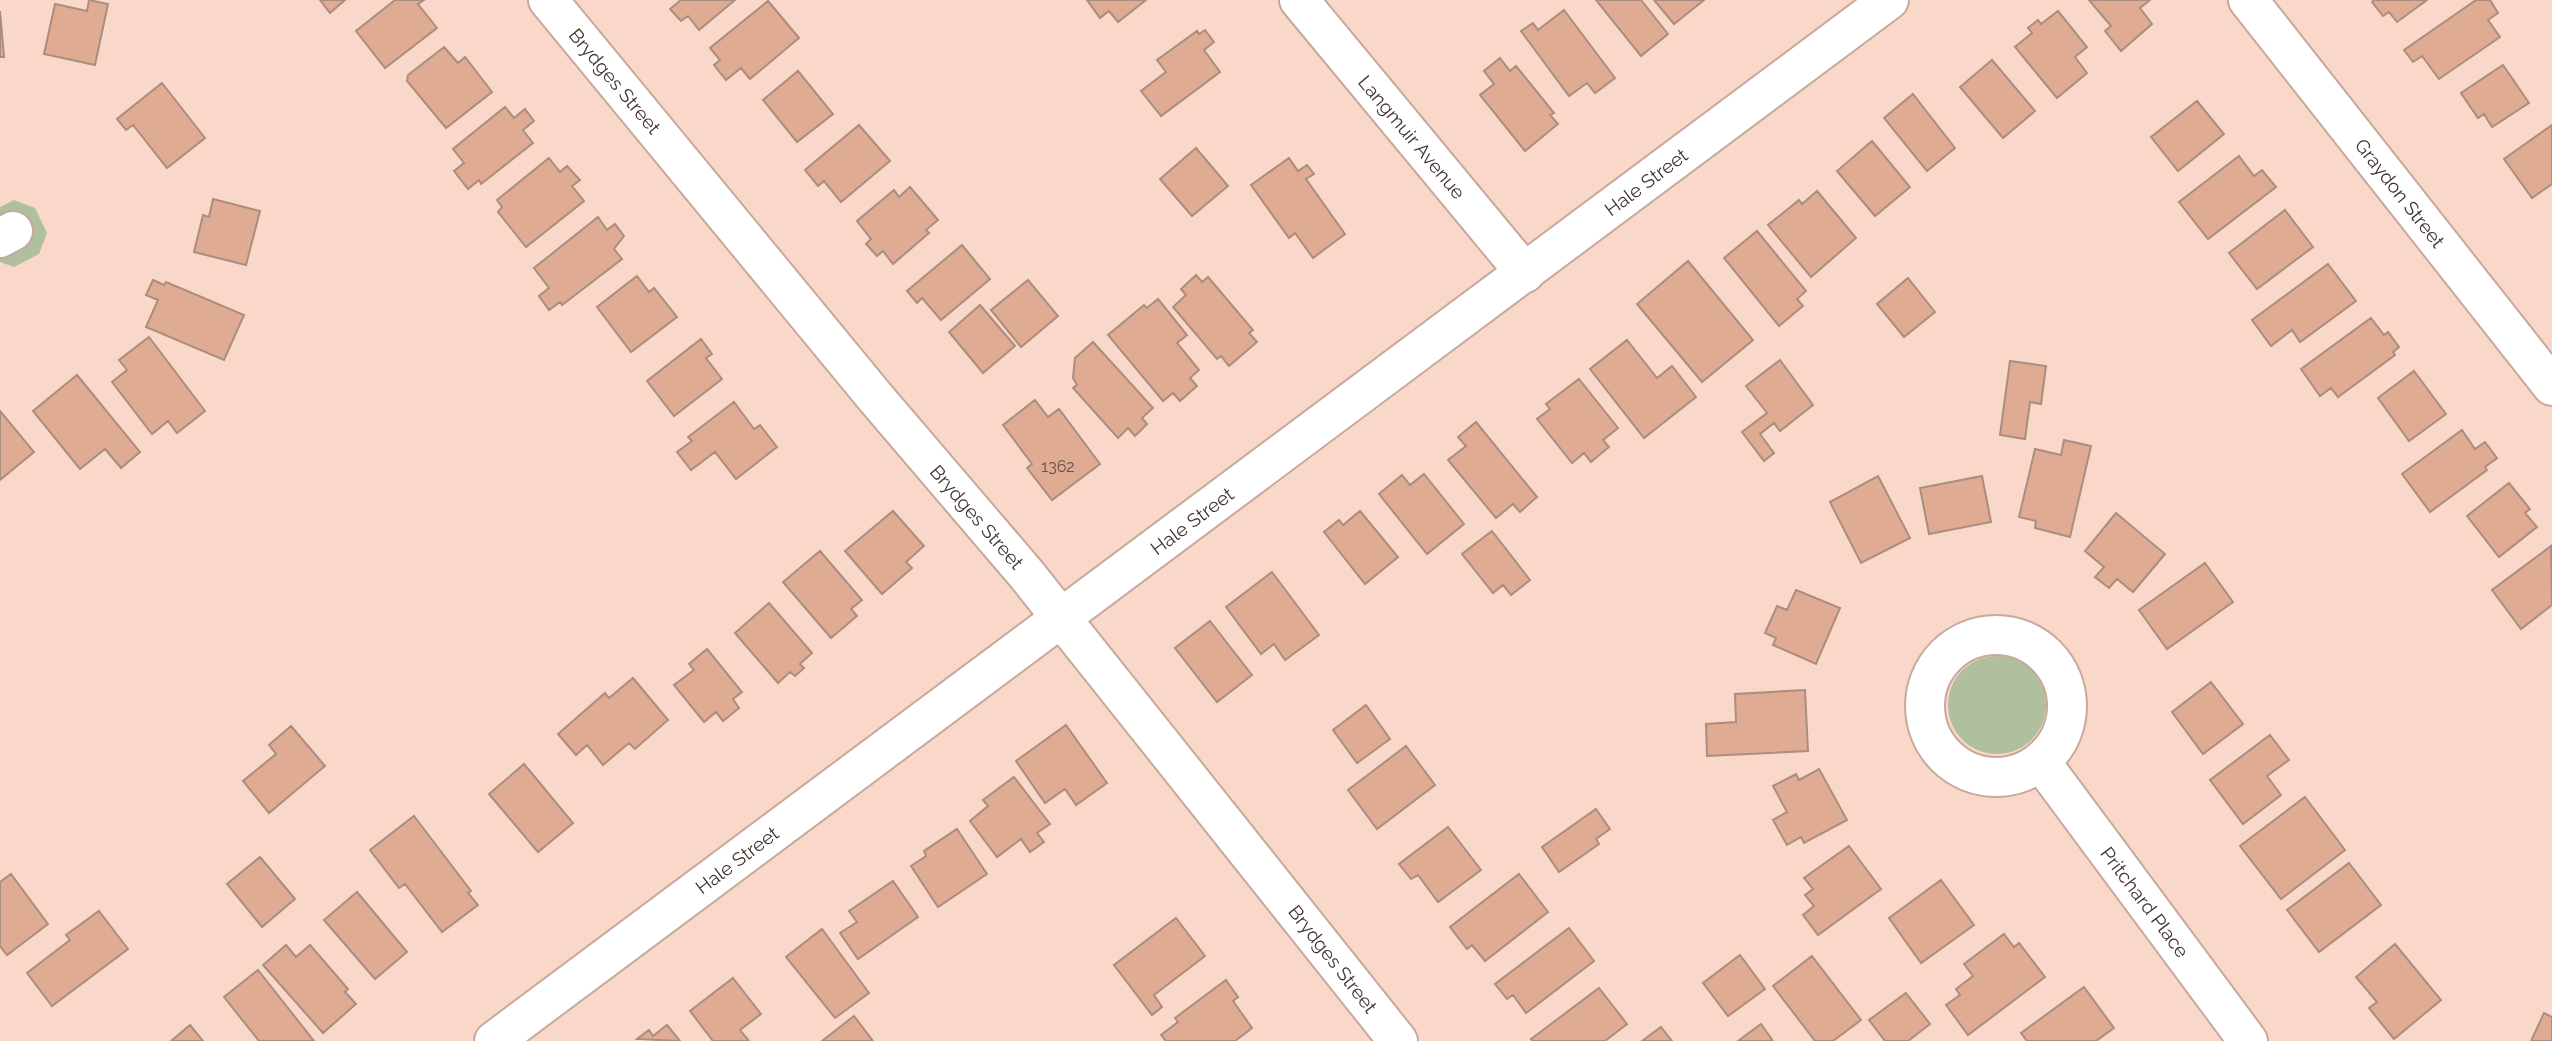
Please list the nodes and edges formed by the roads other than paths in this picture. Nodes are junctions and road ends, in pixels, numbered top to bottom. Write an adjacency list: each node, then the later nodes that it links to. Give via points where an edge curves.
1 (548, 0): 7 (street, Brydges Street)
2 (1299, 0): 5 (street, Langmuir Avenue)
3 (1889, 0): 5 (street, Hale Street)
4 (2248, 0): 6 (street, Graydon Street)
5 (1525, 274): 7 (street, Hale Street)
6 (2552, 386)
7 (1062, 618): 9 (street, Hale Street); 10 (street, Brydges Street)
8 (2041, 762): 11 (street, Pritchard Place)
9 (494, 1041)
10 (1398, 1041)
11 (2248, 1041)

